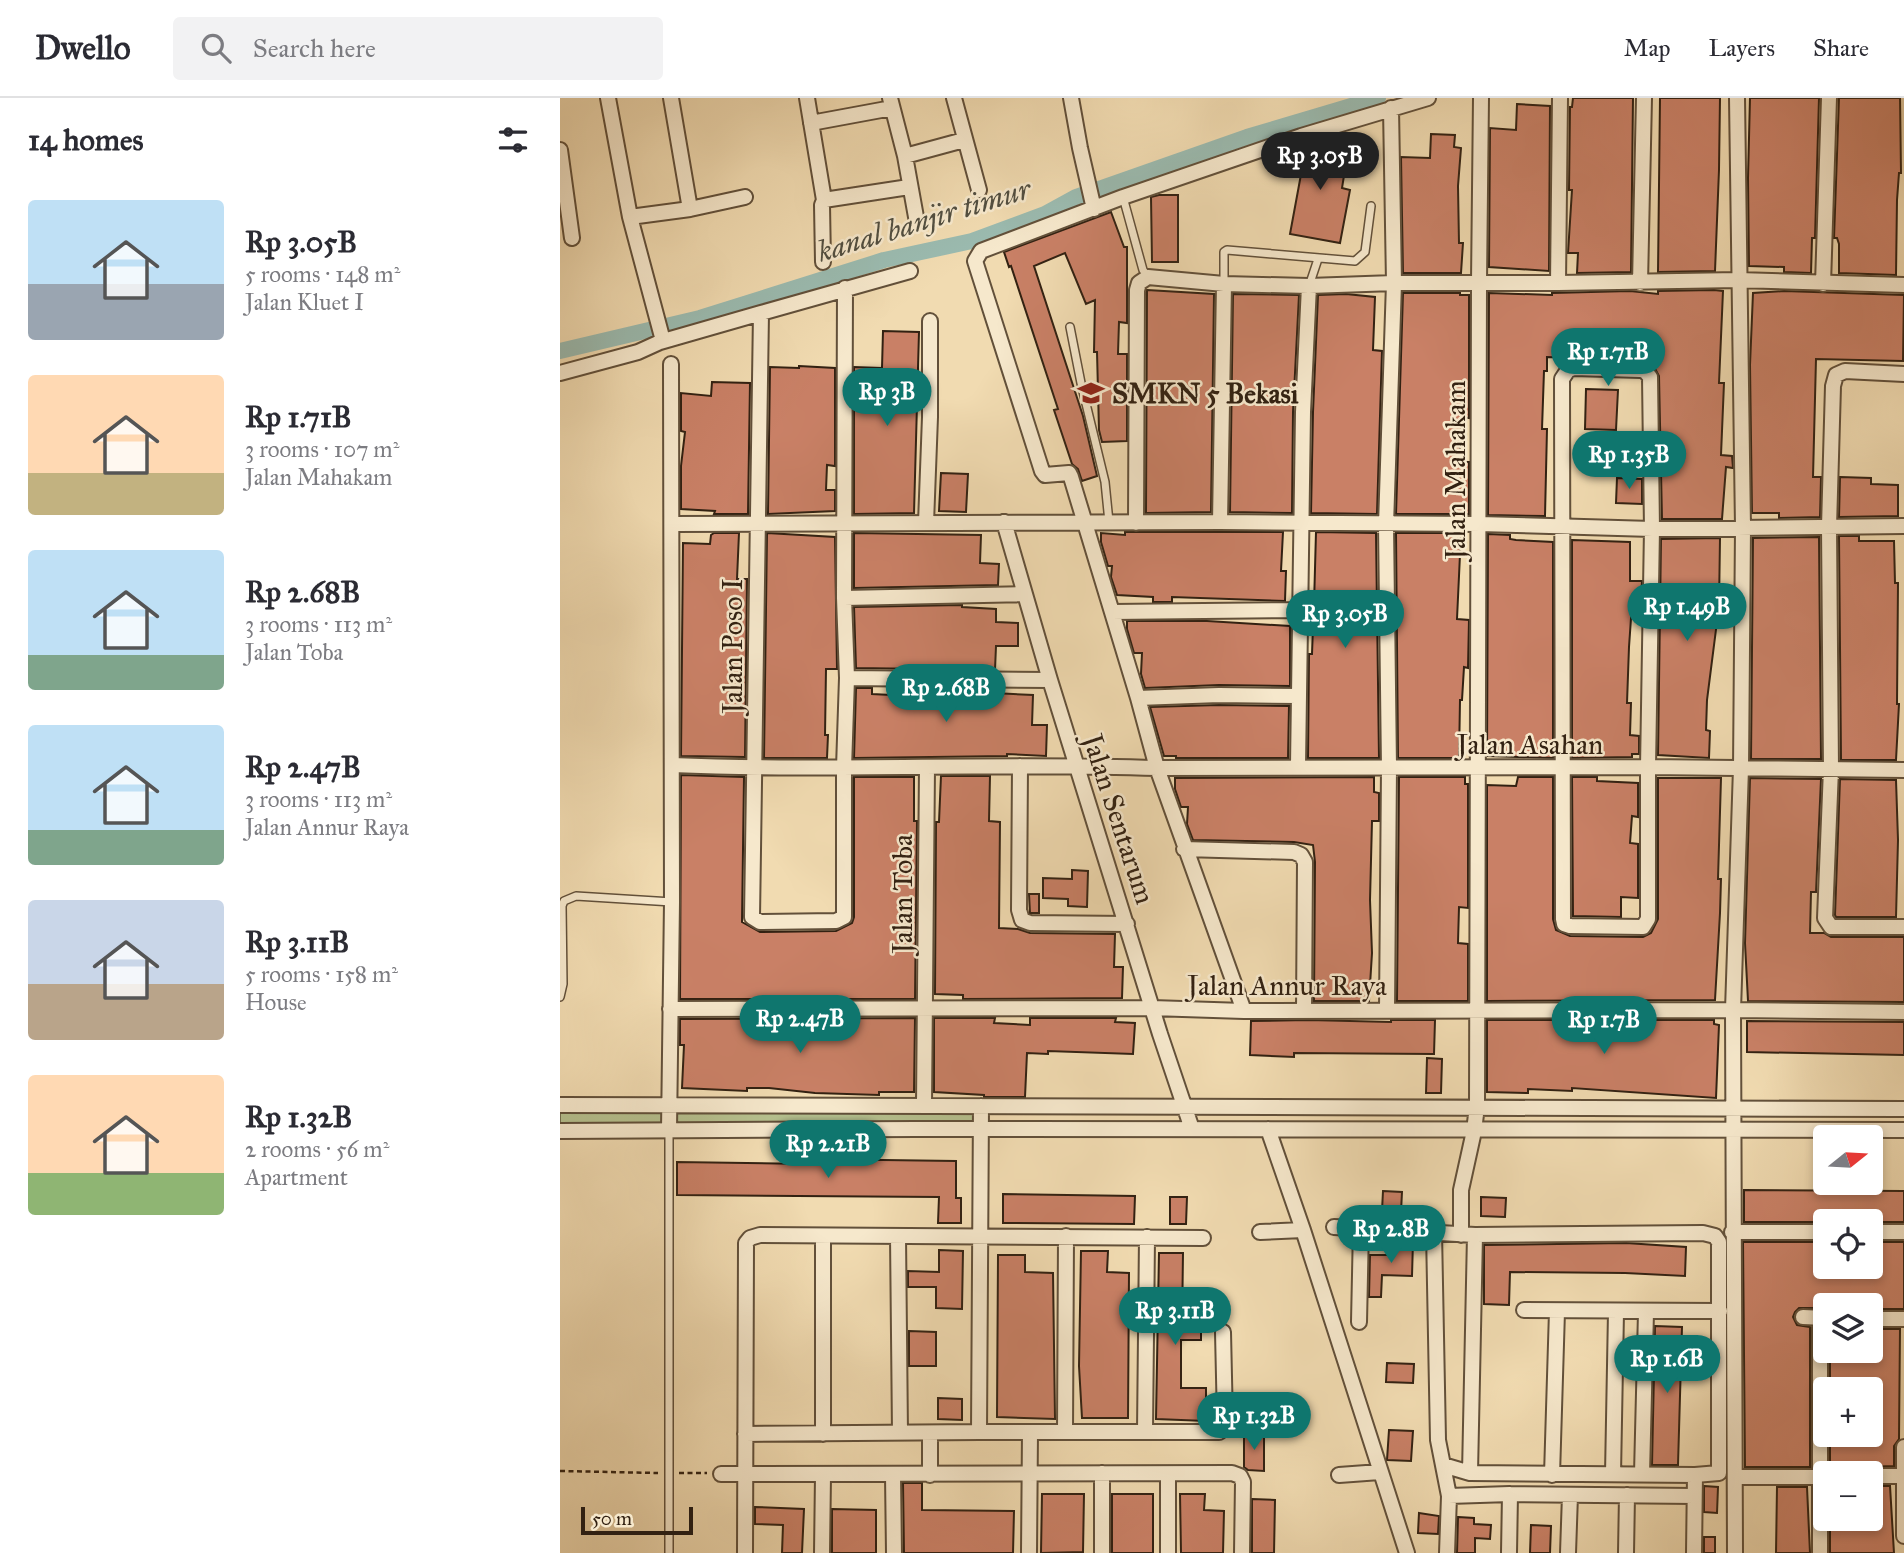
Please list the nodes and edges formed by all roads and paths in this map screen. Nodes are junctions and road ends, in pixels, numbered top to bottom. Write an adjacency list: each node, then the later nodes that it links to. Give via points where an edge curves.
1 (608, 98): 26 (street)
2 (671, 98): 25 (street)
3 (807, 98): 14 (street)
4 (954, 98): 15 (street)
5 (1071, 98): 22 (street)
6 (1428, 98): 13 (street)
7 (1481, 98): 34 (street, Jalan Mahakam)
8 (1560, 98): 36 (street)
9 (1644, 98): 37 (street)
10 (1737, 98): 33 (street)
11 (1829, 98): 39 (street)
12 (891, 103): 14 (street); 17 (street)
13 (1391, 108): 21 (street); 35 (street)
14 (811, 123): 23 (street)
15 (964, 139): 17 (street); 19 (street)
16 (560, 150): 28 (street)
17 (905, 156): 18 (street)
18 (909, 187): 23 (street); 27 (street)
19 (979, 190)
20 (745, 197): 25 (street)
21 (1123, 197): 22 (street); 32 (lane)
22 (1092, 199): 58 (street, via 981,251 975,261 1042,471 1050,476 1069,473)
23 (824, 200): 30 (street)
24 (1371, 206): 29 (lane, via 1361,258)
25 (690, 209): 26 (street)
26 (630, 217): 46 (street)
27 (916, 218)
28 (572, 238)
29 (1318, 259): 38 (lane, via 1227,250); 41 (lane)
30 (824, 262)
31 (910, 271): 42 (street)
32 (1148, 277): 38 (street); 54 (street, via 1137,290)
33 (1738, 280): 37 (street); 39 (street); 65 (street)
34 (1479, 282): 35 (street); 36 (street); 60 (street, Jalan Mahakam)
35 (1394, 283): 41 (street); 61 (street)
36 (1558, 283): 37 (street)
37 (1640, 283)
38 (1224, 284): 41 (street); 52 (street)
39 (1823, 284): 40 (street)
40 (1904, 285)
41 (1309, 286): 59 (street)
42 (845, 288): 43 (street); 57 (street)
43 (761, 313): 46 (street); 56 (street, Jalan Poso I)
44 (930, 321): 53 (street)
45 (1070, 327): 51 (lane, via 1105,482)
46 (661, 339): 48 (street, via 638,352)
47 (671, 364): 55 (street)
48 (560, 373)
49 (1904, 374): 64 (street, via 1845,371 1836,375)
50 (1004, 522): 53 (street); 58 (street); 67 (street, Jalan Sentarum)
51 (1109, 522): 54 (street); 58 (street)
52 (1220, 522): 54 (street); 59 (street)
53 (926, 523): 57 (street)
54 (1136, 523)
55 (672, 524): 56 (street); 75 (street)
56 (757, 524): 57 (street); 85 (street, Jalan Poso I)
57 (845, 524): 68 (street)
58 (1086, 524): 70 (street)
59 (1303, 524): 61 (street); 69 (street)
60 (1479, 524): 61 (street); 62 (street); 86 (street, Jalan Mahakam)
61 (1386, 525): 83 (street)
62 (1563, 526): 66 (street); 66 (street, via 1562,379 1574,368 1640,370 1650,377); 87 (street)
63 (1904, 526): 64 (street)
64 (1829, 527): 65 (street); 88 (street)
65 (1743, 528): 66 (street); 84 (street)
66 (1652, 529): 80 (street)
67 (1025, 594): 68 (street); 72 (street, Jalan Sentarum)
68 (844, 598): 71 (street)
69 (1300, 610): 70 (street); 73 (street)
70 (1112, 612): 74 (street)
71 (847, 678): 72 (street); 81 (street)
72 (1049, 680): 76 (street, Jalan Sentarum)
73 (1298, 696): 74 (street); 78 (street)
74 (1138, 698): 82 (street)
75 (672, 765): 85 (street, Jalan Asahan); 91 (street)
76 (1076, 765): 77 (street, Jalan Asahan); 82 (street, Jalan Asahan); 92 (street, Jalan Sentarum)
77 (1020, 766): 79 (street, Jalan Asahan); 92 (street, via 1022,920)
78 (1298, 766): 82 (street, Jalan Asahan); 83 (street, Jalan Asahan)
79 (927, 767): 81 (street, Jalan Asahan); 97 (street, Jalan Toba)
80 (1648, 767): 84 (street, Jalan Asahan); 87 (street, Jalan Asahan); 87 (street, via 1648,919 1643,927 1564,924)
81 (844, 768): 85 (street, Jalan Asahan); 85 (street, Jalan Poso I, via 843,919 760,922 752,917)
82 (1157, 768): 90 (street)
83 (1389, 768): 86 (street, Jalan Asahan); 98 (street)
84 (1741, 768): 88 (street, Jalan Asahan); 99 (street)
85 (756, 769)
86 (1478, 769): 87 (street, Jalan Asahan); 102 (street, Jalan Mahakam)
87 (1561, 769)
88 (1831, 769): 89 (street, Jalan Asahan); 93 (street, via 1825,921 1832,927)
89 (1904, 770)
90 (1184, 849): 100 (street); 101 (street, via 1301,855 1305,862)
91 (672, 902): 94 (lane, via 576,896 564,901); 96 (street)
92 (1127, 924): 95 (street, Jalan Sentarum)
93 (1904, 928)
94 (560, 997)
95 (1152, 1008): 97 (street, Jalan Annur Raya); 100 (street, Jalan Annur Raya); 108 (street, Jalan Sentarum)
96 (670, 1009): 97 (street, Jalan Annur Raya); 105 (street)
97 (926, 1009): 106 (street, Jalan Toba)
98 (1387, 1010): 101 (street, Jalan Annur Raya); 102 (street, Jalan Annur Raya)
99 (1733, 1010): 102 (street, Jalan Annur Raya); 103 (street, Jalan Annur Raya); 111 (street)
100 (1244, 1011): 101 (street, Jalan Annur Raya)
101 (1304, 1011)
102 (1477, 1011): 109 (street, Jalan Mahakam)
103 (1904, 1012)
104 (560, 1105): 105 (street)
105 (669, 1105): 106 (street); 114 (street)
106 (924, 1105): 107 (street)
107 (981, 1106): 108 (street); 115 (street)
108 (1184, 1106): 109 (street); 112 (street, Jalan Sentarum)
109 (1477, 1106): 111 (street); 119 (street, Jalan Mahakam)
110 (1904, 1109): 111 (street)
111 (1732, 1110): 116 (street)
112 (1192, 1129): 113 (street); 115 (street)
113 (1268, 1129): 119 (street); 122 (street)
114 (669, 1130): 115 (street); 118 (street); 161 (lane)
115 (981, 1130): 129 (street)
116 (1732, 1130): 117 (street); 119 (street); 125 (street)
117 (1904, 1130)
118 (560, 1131)
119 (1474, 1131): 130 (street, Jalan Mahakam, via 1461,1190)
120 (1334, 1227): 121 (street)
121 (1361, 1228): 124 (street); 145 (street)
122 (1303, 1230): 123 (street); 160 (street)
123 (1260, 1232)
124 (1434, 1232): 130 (street); 158 (street, via 1438,1440)
125 (1732, 1232): 126 (street); 179 (street)
126 (1813, 1232)
127 (1883, 1232): 128 (street)
128 (1904, 1232)
129 (979, 1235): 132 (street); 133 (street); 148 (street)
130 (1468, 1235): 139 (street, via 1710,1234 1719,1242); 165 (street, Jalan Mahakam)
131 (823, 1236): 132 (street); 154 (street, via 760,1235 746,1243); 155 (street)
132 (898, 1236): 152 (street)
133 (1066, 1237): 134 (street); 150 (street)
134 (1147, 1237): 135 (street); 151 (street)
135 (1203, 1238)
136 (1524, 1310): 137 (street)
137 (1558, 1311): 140 (street); 174 (street)
138 (1646, 1311): 139 (street); 140 (street); 167 (street)
139 (1720, 1311): 175 (street, via 1720,1470 1715,1475)
140 (1616, 1312): 166 (street)
141 (1803, 1317): 142 (street)
142 (1813, 1318)
143 (1883, 1319): 144 (street)
144 (1904, 1319)
145 (1359, 1322)
146 (1223, 1332): 151 (street, via 1225,1427 1212,1433)
147 (1823, 1363): 157 (street)
148 (979, 1432): 149 (street); 153 (street)
149 (1030, 1432): 150 (street); 162 (street)
150 (1065, 1432): 151 (street)
151 (1145, 1432)
152 (900, 1433): 153 (street); 155 (street)
153 (930, 1433): 171 (street)
154 (745, 1434): 155 (street); 168 (street)
155 (823, 1434)
156 (1904, 1447): 178 (street)
157 (1822, 1461)
158 (1443, 1465): 165 (street); 183 (street)
159 (560, 1471): 161 (path)
160 (1380, 1472): 173 (street); 195 (street)
161 (665, 1473): 163 (path); 187 (lane)
162 (1030, 1473): 164 (street); 171 (street); 191 (street)
163 (721, 1474): 168 (street)
164 (1102, 1474): 172 (street); 192 (street)
165 (1470, 1474): 174 (street)
166 (1613, 1474): 167 (street); 174 (street)
167 (1642, 1474): 175 (street)
168 (745, 1475): 169 (street); 188 (street)
169 (823, 1475): 170 (street); 189 (street)
170 (893, 1475): 171 (street); 190 (street)
171 (930, 1475)
172 (1168, 1475): 193 (street); 194 (street, via 1240,1476 1244,1482)
173 (1339, 1475)
174 (1552, 1475)
175 (1695, 1475): 184 (street)
176 (1813, 1476): 179 (street)
177 (1883, 1476): 178 (street)
178 (1904, 1476): 186 (street)
179 (1736, 1477): 201 (street)
180 (1510, 1494): 181 (street); 183 (street); 197 (street)
181 (1570, 1495): 182 (street); 198 (street)
182 (1627, 1495): 184 (street); 199 (street)
183 (1449, 1496): 196 (street)
184 (1694, 1496): 200 (street)
185 (1821, 1531): 202 (street)
186 (1904, 1536)
187 (669, 1553)
188 (745, 1553)
189 (822, 1553)
190 (894, 1553)
191 (1029, 1553)
192 (1102, 1553)
193 (1168, 1553)
194 (1242, 1553)
195 (1407, 1553)
196 (1447, 1553)
197 (1509, 1553)
198 (1568, 1553)
199 (1626, 1553)
200 (1693, 1553)
201 (1735, 1553)
202 (1820, 1553)

